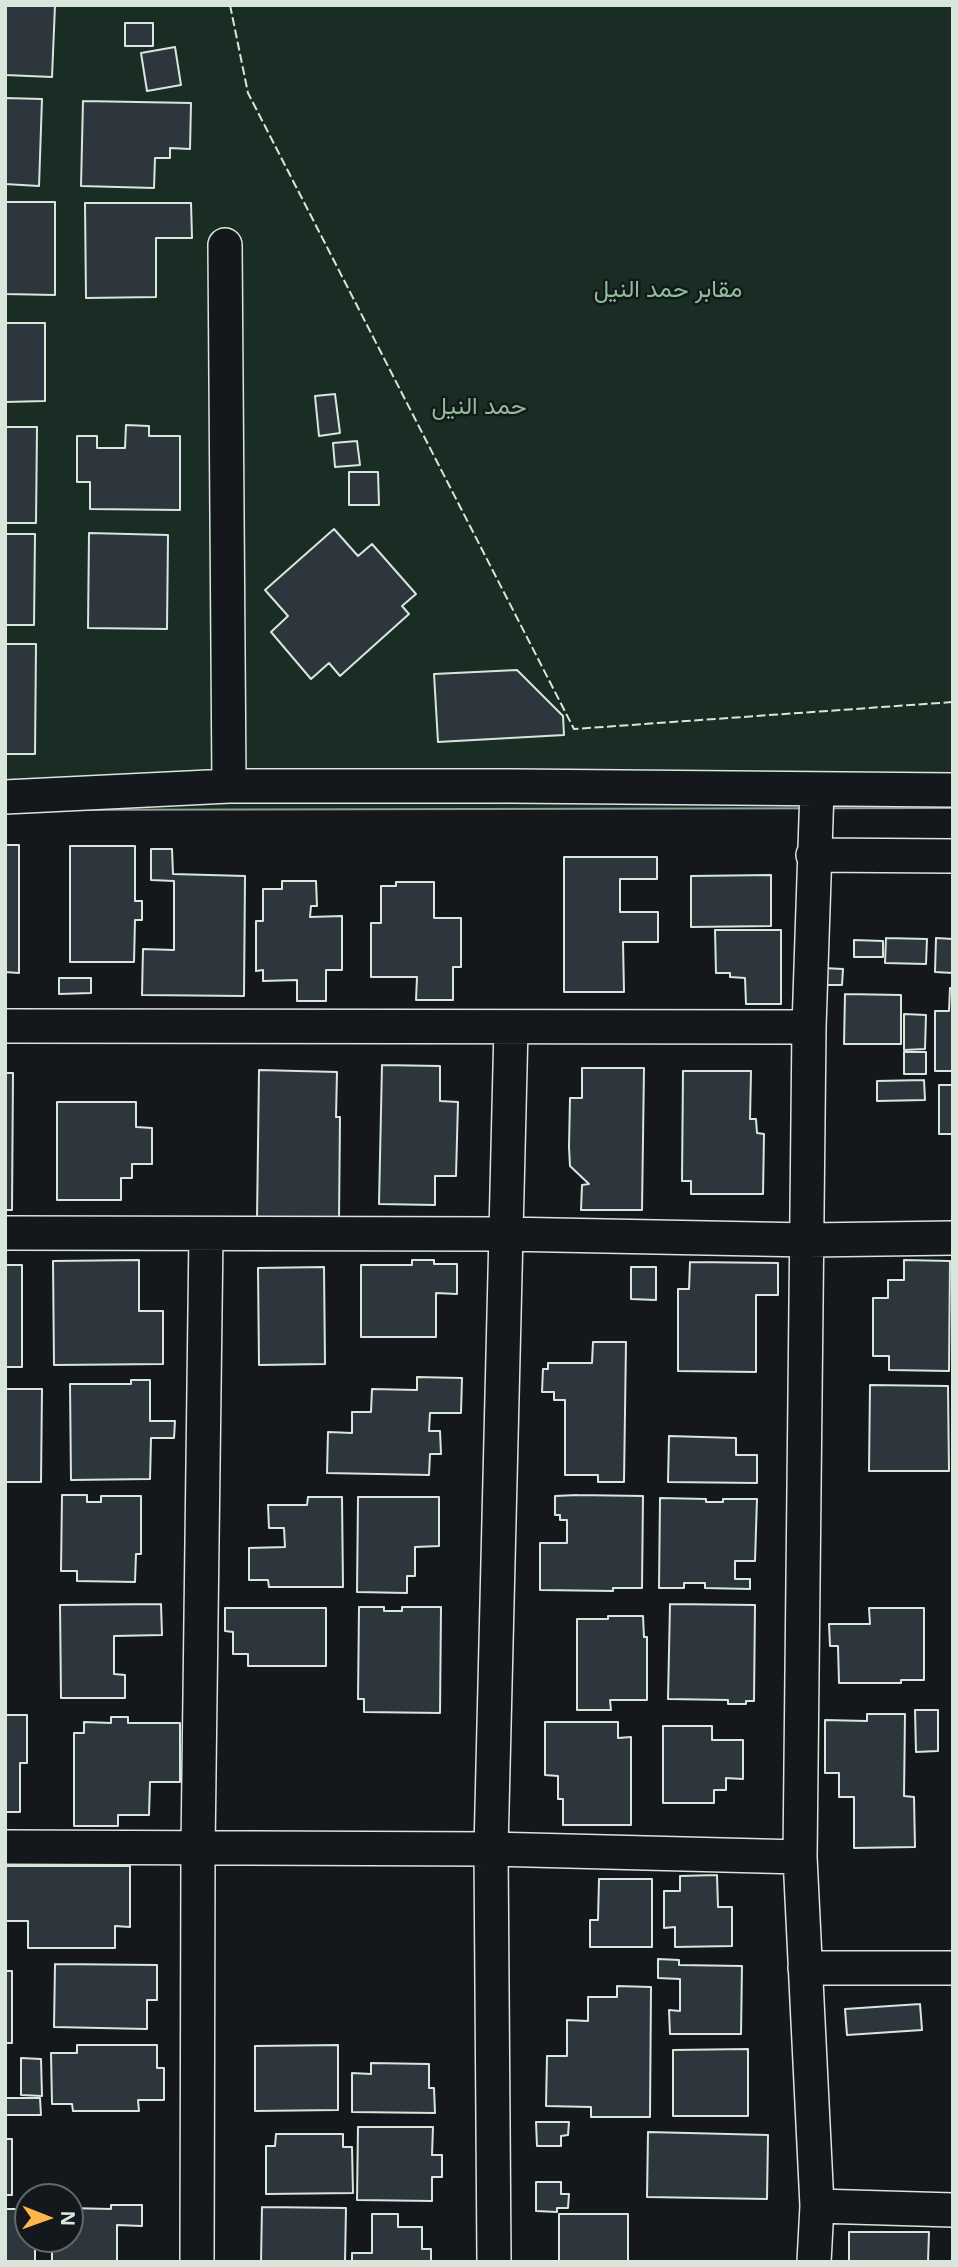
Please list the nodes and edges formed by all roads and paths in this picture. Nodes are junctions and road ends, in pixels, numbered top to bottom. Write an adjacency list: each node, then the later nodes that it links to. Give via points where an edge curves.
1 (225, 245): 2 (street)
2 (229, 786): 3 (street); 5 (street)
3 (817, 789): 4 (street); 6 (street)
4 (953, 790)
5 (5, 797)
6 (813, 855): 7 (street); 10 (street)
7 (953, 856)
8 (5, 1026): 9 (street)
9 (511, 1027): 10 (street); 13 (street)
10 (809, 1027): 15 (street)
11 (5, 1233): 12 (street)
12 (206, 1234): 13 (street); 17 (street)
13 (504, 1234): 15 (street); 18 (street)
14 (953, 1238): 15 (street)
15 (808, 1240): 19 (street)
16 (5, 1847): 17 (street)
17 (198, 1849): 18 (street); 24 (street)
18 (491, 1849): 19 (street); 25 (street)
19 (800, 1857): 20 (street)
20 (805, 1968): 21 (street); 22 (street)
21 (953, 1968)
22 (817, 2206): 23 (street); 26 (street)
23 (953, 2210)
24 (197, 2262)
25 (494, 2262)
26 (814, 2262)

